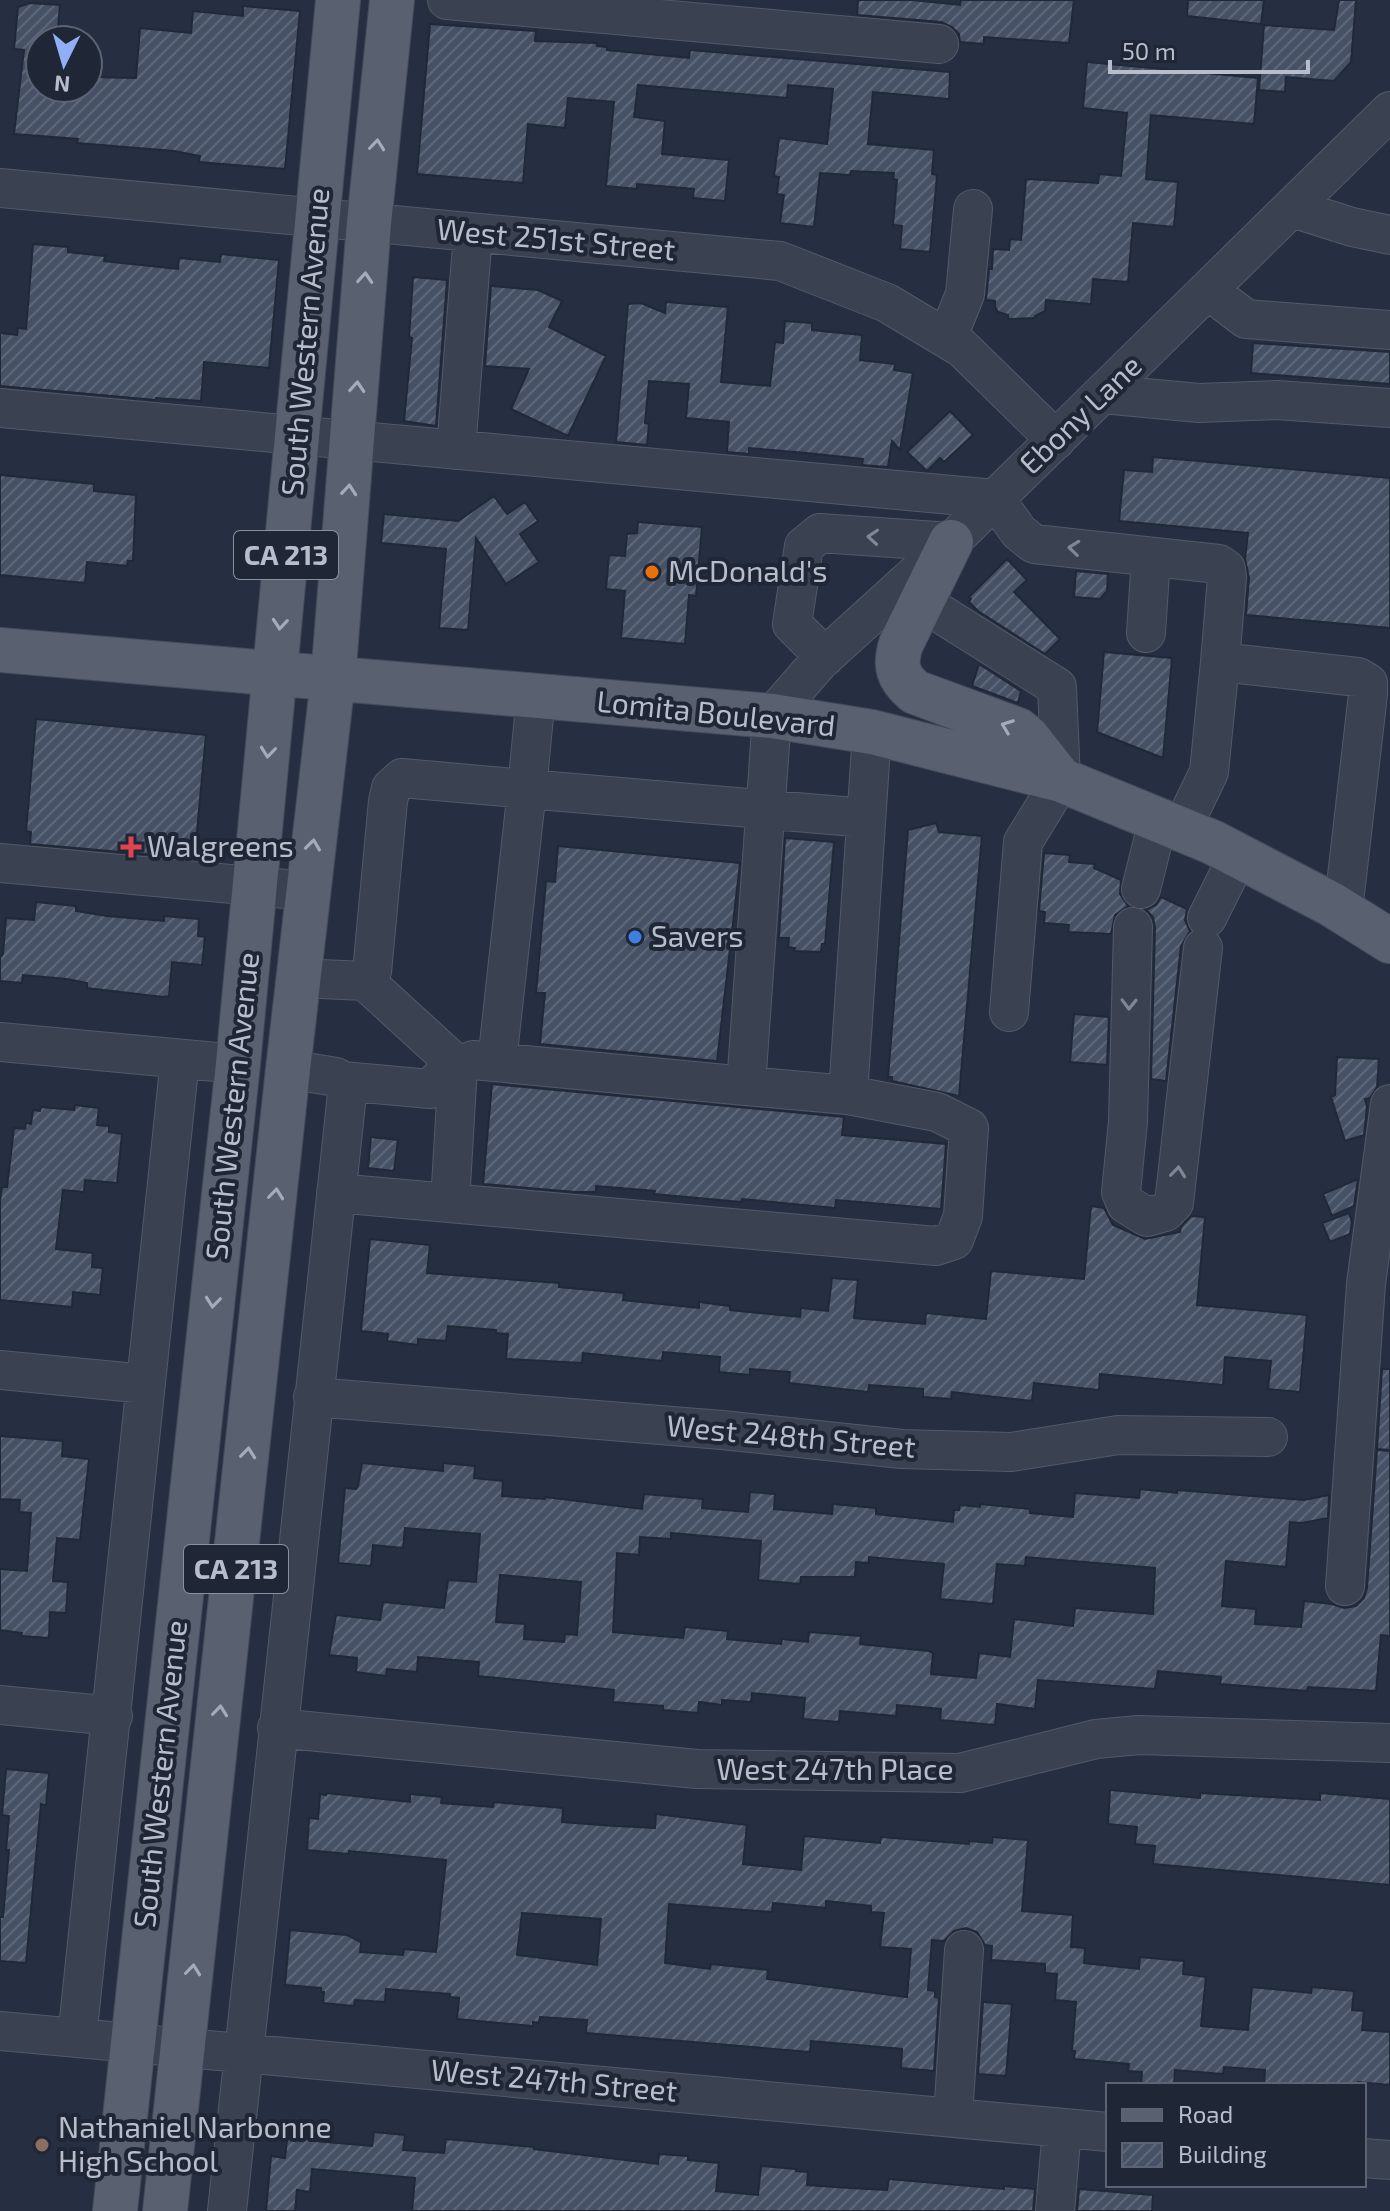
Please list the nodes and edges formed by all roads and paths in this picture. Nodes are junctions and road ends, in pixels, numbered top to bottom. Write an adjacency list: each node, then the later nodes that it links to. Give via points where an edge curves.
1 (338, 0): 10 (main road, South Western Avenue / CA 213)
2 (392, 0): 11 (main road, South Western Avenue / CA 213, one-way to 2)
3 (447, 0): 4 (street)
4 (617, 8): 5 (street)
5 (939, 44)
6 (1390, 111): 8 (street, Ebony Lane)
7 (0, 188): 10 (street, West 251st Street)
8 (1292, 208): 13 (street); 14 (street, Ebony Lane)
9 (973, 209): 16 (street, via 965,294)
10 (318, 218): 11 (street, West 251st Street); 20 (main road, South Western Avenue / CA 213)
11 (369, 223): 12 (street, West 251st Street); 21 (main road, South Western Avenue / CA 213, one-way to 11)
12 (473, 233): 16 (street, West 251st Street, via 780,261 887,303); 23 (street)
13 (1390, 235)
14 (1208, 290): 15 (street, via 1246,319); 17 (street, Ebony Lane)
15 (1390, 330)
16 (947, 339): 22 (street, West 251st Street)
17 (1102, 394): 19 (street, via 1199,403 1277,400); 22 (street, Ebony Lane)
18 (0, 408): 20 (street)
19 (1390, 408)
20 (297, 435): 21 (street); 32 (main road, South Western Avenue / CA 213, one-way to 32)
21 (353, 440): 23 (street); 33 (main road, South Western Avenue / CA 213, one-way to 21)
22 (1056, 440): 24 (street, Ebony Lane)
23 (456, 450): 24 (street)
24 (995, 499): 25 (street, Ebony Lane); 26 (street, one-way to 24, via 1034,544)
25 (951, 542): 27 (main road); 30 (street, Ebony Lane); 30 (street, one-way to 30, via 820,533 804,546 792,624)
26 (1151, 557): 28 (street); 31 (street, via 1226,569)
27 (922, 602): 37 (street, via 1057,687); 37 (main road, one-way to 27, via 1018,730 928,698 903,682 897,657)
28 (1146, 633)
29 (0, 650): 32 (main road, Lomita Boulevard)
30 (825, 657): 35 (street, Ebony Lane)
31 (1220, 662): 41 (street, via 1209,772); 47 (street, via 1358,677 1368,683)
32 (275, 675): 33 (main road, Lomita Boulevard); 44 (main road, South Western Avenue / CA 213, one-way to 44)
33 (333, 679): 34 (main road, Lomita Boulevard); 46 (main road, South Western Avenue / CA 213, one-way to 33)
34 (536, 696): 35 (main road, Lomita Boulevard); 38 (street)
35 (772, 716): 36 (main road, Lomita Boulevard); 39 (street)
36 (872, 732): 37 (main road, Lomita Boulevard); 40 (street)
37 (1061, 780): 41 (main road, Lomita Boulevard); 52 (street, via 1023,842)
38 (527, 789): 39 (street); 51 (street, via 402,778 391,788 372,972); 55 (street)
39 (765, 809): 40 (street); 60 (street)
40 (866, 818): 61 (street)
41 (1170, 825): 42 (main road, Lomita Boulevard); 45 (street)
42 (1238, 856): 47 (main road, Lomita Boulevard); 48 (street, one-way to 42, via 1121,1192 1126,1204 1147,1217 1174,1203 1205,933)
43 (0, 863): 44 (street)
44 (255, 887): 46 (street); 56 (main road, South Western Avenue / CA 213)
45 (1141, 889)
46 (308, 891): 50 (main road, South Western Avenue / CA 213)
47 (1343, 911): 49 (main road, Lomita Boulevard)
48 (1133, 927)
49 (1390, 941)
50 (298, 978): 51 (street); 58 (main road, South Western Avenue / CA 213)
51 (365, 981): 57 (street)
52 (1009, 1012)
53 (0, 1042): 54 (street)
54 (180, 1059): 56 (street); 66 (street, South Western Avenue)
55 (497, 1062): 57 (street, via 473,1060); 60 (street)
56 (238, 1064): 77 (main road, South Western Avenue / CA 213, one-way to 77)
57 (458, 1066): 59 (street, South Western Avenue, via 430,1089); 64 (street)
58 (288, 1069): 59 (street, South Western Avenue); 78 (main road, South Western Avenue / CA 213, one-way to 58)
59 (342, 1081): 63 (street, via 347,1094)
60 (746, 1086): 61 (street)
61 (848, 1095): 64 (street, via 937,1112 969,1128 963,1216 954,1240 936,1246)
62 (1390, 1104): 69 (street, via 1366,1284)
63 (336, 1193): 64 (street); 67 (street)
64 (450, 1203)
65 (0, 1370): 66 (street)
66 (146, 1384): 71 (street, South Western Avenue)
67 (313, 1397): 68 (street, West 248th Street, via 902,1449 1011,1452 1118,1435); 72 (street)
68 (1268, 1437)
69 (1345, 1586)
70 (0, 1705): 71 (street)
71 (113, 1716): 76 (street, South Western Avenue)
72 (277, 1728): 73 (street, West 247th Place, via 697,1769 960,1773 1096,1739 1139,1735); 79 (street)
73 (1390, 1743)
74 (964, 1950): 80 (street)
75 (0, 2031): 76 (street, West 247th Street)
76 (77, 2038): 77 (street, West 247th Street)
77 (132, 2042): 78 (street, West 247th Street); 85 (main road, South Western Avenue / CA 213)
78 (184, 2047): 79 (street, West 247th Street); 86 (main road, South Western Avenue / CA 213)
79 (244, 2053): 80 (street, West 247th Street); 87 (street)
80 (953, 2116): 81 (street, West 247th Street)
81 (1062, 2128): 82 (street, West 247th Street); 88 (street)
82 (1106, 2132)
83 (1366, 2158): 84 (street)
84 (1390, 2160)
85 (115, 2211)
86 (165, 2211)
87 (227, 2211)
88 (1055, 2211)

